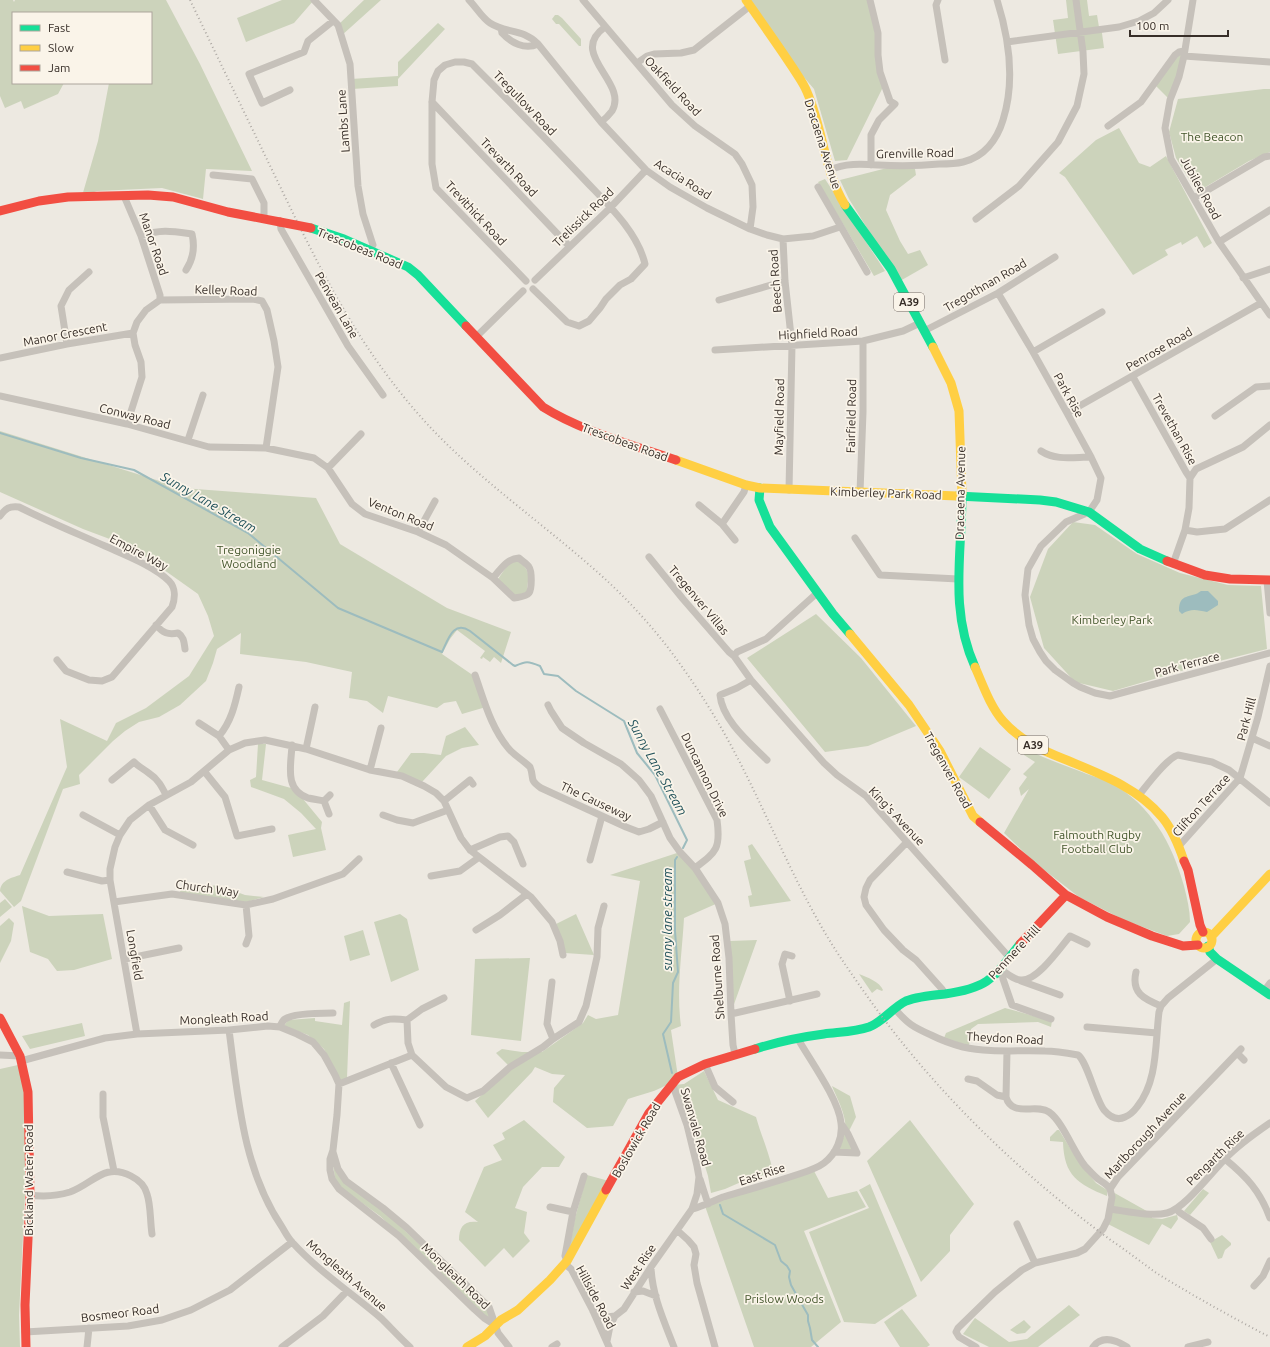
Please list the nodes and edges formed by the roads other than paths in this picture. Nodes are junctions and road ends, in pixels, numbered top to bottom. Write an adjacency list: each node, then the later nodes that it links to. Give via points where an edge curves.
1 (469, 0): 13 (street, Acacia Road, via 490,23)
2 (583, 0): 12 (street, Oakfield Road)
3 (870, 0): 26 (street, via 878,33 880,72 890,101 895,104 879,120 872,135)
4 (938, 0): 18 (street, via 936,5)
5 (997, 0): 15 (street, Grenville Road)
6 (1076, 0): 14 (street)
7 (1168, 0): 14 (street, via 1154,13 1139,21 1119,27)
8 (1191, 0): 17 (street, Jubilee Road)
9 (318, 2): 11 (street, Lambs Lane)
10 (748, 3): 20 (street, via 694,50 654,54); 28 (street, Dracaena Avenue / A39, via 807,91)
11 (333, 21): 21 (street, via 308,41 304,52 249,74 262,103); 45 (street, Lambs Lane, via 338,26 350,64 358,186 363,214 373,245)
12 (605, 27): 20 (street, Oakfield Road); 23 (street, via 595,36 593,50 611,87 615,102 612,111)
13 (501, 28): 16 (street, Acacia Road, via 526,35); 16 (street, Acacia Road, via 502,33 513,43 530,46)
14 (1080, 32): 15 (street); 37 (street, via 1084,74 1077,106 1058,142 1020,186)
15 (1007, 42): 26 (street, Grenville Road, via 1007,108 1001,127 987,149 973,159 962,162 923,166)
16 (538, 44): 23 (street, Acacia Road)
17 (1184, 53): 19 (street); 24 (street, via 1179,52 1175,55 1141,102); 32 (street, Jubilee Road, via 1179,77 1170,100 1165,128 1171,159)
18 (945, 60)
19 (1270, 62)
20 (636, 63): 40 (street, Oakfield Road, via 672,105 695,126 734,154 742,164 752,185)
21 (290, 90)
22 (432, 102): 33 (street, Tregullow Road, via 434,80 438,71 445,65 455,62 472,64); 44 (street, Trevarth Road); 53 (street, Trevithick Road, via 432,164 436,188)
23 (601, 122): 27 (street, Acacia Road)
24 (1108, 126)
25 (1267, 156): 32 (street)
26 (871, 165): 28 (street, Grenville Road, via 845,165)
27 (646, 170): 33 (street, Trelissick Road); 40 (street, Acacia Road, via 707,208)
28 (830, 170): 63 (street, Dracaena Avenue / A39, via 844,203 891,269)
29 (213, 175): 36 (street, via 252,179 264,203)
30 (818, 187): 39 (street)
31 (124, 196): 34 (street, Trescobeas Road, via 68,197); 36 (street, Trescobeas Road, via 173,197); 41 (street, Manor Road)
32 (1194, 198): 43 (street, Jubilee Road)
33 (610, 208): 44 (street, Trelissick Road); 55 (street, via 637,242 642,253 645,264 636,274 610,294 588,321 579,326 568,322)
34 (0, 210)
35 (1270, 210): 43 (street)
36 (264, 219): 38 (street, Trescobeas Road)
37 (976, 219)
38 (280, 222): 45 (street, Trescobeas Road, bridge, via 311,228); 75 (street, Penvean Lane, via 281,229 348,346)
39 (840, 227): 42 (street, Acacia Road, via 813,236); 50 (street)
40 (750, 229): 42 (street, Acacia Road, via 766,236)
41 (140, 236): 48 (street, via 168,230 192,234 192,262); 58 (street, Manor Road)
42 (784, 239): 54 (street, Beech Road)
43 (1219, 242): 51 (street, Jubilee Road)
44 (569, 246): 52 (street, Trelissick Road)
45 (370, 250): 65 (street, Trescobeas Road, via 408,267)
46 (1056, 257): 57 (street, Tregothnan Road)
47 (1270, 269): 51 (street)
48 (186, 270)
49 (89, 272): 67 (street, via 69,290 60,306)
50 (867, 272)
51 (1243, 278): 60 (street, Jubilee Road)
52 (535, 280): 53 (street, via 530,278); 55 (street, via 537,285)
53 (526, 281): 56 (street, via 522,285)
54 (785, 281): 59 (street); 68 (street, Beech Road)
55 (533, 289): 56 (street, via 529,293)
56 (523, 291): 65 (street)
57 (998, 293): 63 (street, Tregothnan Road); 70 (street, Park Rise)
58 (160, 300): 64 (street, via 146,310); 83 (street, Kelley Road, via 262,301 267,310 278,367)
59 (719, 300)
60 (1261, 303): 62 (street, Jubilee Road); 72 (street, Penrose Road)
61 (1102, 312): 70 (street)
62 (1270, 315)
63 (922, 327): 66 (street, Highfield Road); 92 (street, Dracaena Avenue / A39, via 951,383 959,411)
64 (133, 332): 67 (street, Manor Crescent); 79 (street, via 142,377)
65 (476, 337): 88 (street, Trescobeas Road, via 543,407 554,414 597,433)
66 (863, 341): 68 (street, Highfield Road); 91 (street, Fairfield Road)
67 (67, 344): 71 (street, Manor Crescent)
68 (792, 345): 69 (street, Highfield Road); 90 (street, Mayfield Road)
69 (715, 350)
70 (1033, 352): 77 (street, Park Rise)
71 (0, 358)
72 (1133, 377): 77 (street, Penrose Road); 87 (street, Trevethan Rise)
73 (1270, 386): 78 (street, via 1256,387)
74 (203, 395): 82 (street)
75 (383, 395)
76 (0, 396): 79 (street, Conway Road)
77 (1067, 413): 85 (street, Park Rise)
78 (1216, 416)
79 (127, 424): 82 (street, Conway Road)
80 (1270, 425): 87 (street, via 1243,447 1196,469)
81 (361, 434): 86 (street)
82 (188, 440): 83 (street, Conway Road, via 209,447)
83 (266, 448): 86 (street, Venton Road, via 314,458)
84 (1041, 451): 85 (street, via 1057,458)
85 (1091, 457): 96 (street, Park Rise, via 1101,478 1097,500)
86 (328, 468): 100 (street, Venton Road, via 352,504 365,514)
87 (1190, 478): 99 (street, Trevethan Rise)
88 (746, 485): 89 (street, Kimberley Park Road); 98 (street)
89 (760, 488): 90 (street, Kimberley Park Road); 108 (street, Tregenver Road, via 759,500 770,527)
90 (789, 490): 91 (street, Kimberley Park Road)
91 (860, 492): 92 (street, Kimberley Park Road)
92 (962, 497): 96 (street, Kimberley Park Road, via 1040,500); 106 (street, Dracaena Avenue / A39)
93 (1270, 500): 99 (street, via 1225,529 1197,532)
94 (434, 501): 100 (street)
95 (699, 505): 98 (street)
96 (1089, 512): 104 (street, Kimberley Park Road, via 1140,549); 112 (street, Park Terrace, via 1066,522 1041,546 1028,569 1025,595 1033,639 1046,661 1063,676 1076,685 1110,696)
97 (0, 516): 110 (street, Empire Way, via 10,506 19,507 131,557 152,569 169,581 175,600)
98 (722, 524): 102 (street)
99 (1185, 530): 104 (street, Trevethan Rise)
100 (418, 532): 105 (street, Venton Road, via 446,545)
101 (855, 538): 106 (street, via 880,575)
102 (735, 540)
103 (649, 557): 113 (street, Tregenver Villas, via 682,599)
104 (1173, 564): 107 (street, Kimberley Park Road, via 1205,575)
105 (493, 578): 105 (street, Venton Road, via 507,561 519,558 529,566 531,587 529,593 514,598)
106 (958, 579): 138 (street, Dracaena Avenue / A39, via 961,621 969,654 987,695 1003,721 1024,740 1042,750 1113,778)
107 (1268, 581): 109 (street)
108 (817, 593): 113 (street, via 766,638 737,652); 165 (street, Tregenver Road, via 909,705 940,751 973,816)
109 (1270, 613)
110 (156, 625): 111 (street, via 165,634 178,633 182,636); 114 (street, Empire Way, via 112,677 102,681 89,680 66,671)
111 (185, 649)
112 (1270, 653)
113 (734, 656): 117 (street, King's Avenue)
114 (57, 660)
115 (1270, 666): 125 (street, Park Hill)
116 (475, 675): 147 (street, The Causeway, via 489,716 500,737 532,770 534,783)
117 (751, 680): 130 (street, via 720,695 721,704 736,728); 151 (street, King's Avenue, via 824,763 866,796)
118 (239, 687): 124 (street, via 227,727)
119 (548, 705): 148 (street, Shelburne Road, via 562,728 621,764 639,780 652,796)
120 (315, 707): 128 (street)
121 (660, 709): 159 (street, Duncannon Drive, via 717,820 717,847 712,855)
122 (199, 723): 124 (street)
123 (381, 728): 131 (street)
124 (219, 736): 129 (street)
125 (1252, 738): 127 (street); 133 (street, Park Hill)
126 (292, 745): 128 (street, Longfield); 129 (street, Longfield, via 265,740 245,743); 139 (street, via 290,777 296,790 308,797)
127 (1270, 746)
128 (306, 748): 131 (street, Longfield)
129 (229, 750): 132 (street, Longfield)
130 (767, 760)
131 (370, 770): 140 (street, Longfield, via 402,776 436,793)
132 (204, 771): 136 (street, Longfield, via 191,782); 149 (street, via 225,797 237,836)
133 (1240, 778): 138 (street, via 1212,762 1178,755 1165,765); 141 (street); 153 (street, Clifton Terrace)
134 (112, 780): 136 (street, via 134,762 157,780)
135 (473, 784): 140 (street, via 470,780)
136 (166, 795): 142 (street, Longfield)
137 (330, 795): 139 (street)
138 (1139, 795): 153 (street, Dracaena Avenue / A39, via 1162,818)
139 (324, 801): 144 (street)
140 (444, 801): 143 (street, Longfield)
141 (1270, 803)
142 (149, 805): 150 (street, Longfield, via 130,820); 152 (street, via 165,830)
143 (448, 810): 146 (street, via 413,823); 154 (street, Longfield, via 461,838)
144 (329, 814)
145 (83, 815): 150 (street)
146 (383, 815)
147 (602, 816): 148 (street, The Causeway, via 639,832); 157 (street)
148 (663, 822): 159 (street, Shelburne Road, via 670,838)
149 (272, 829)
150 (120, 835): 163 (street, Longfield, via 110,869)
151 (907, 842): 178 (street, King's Avenue); 188 (street, via 870,880 864,898 866,905 884,930 916,960)
152 (193, 846)
153 (1179, 846): 170 (street, Dracaena Avenue / A39, via 1188,870 1200,925)
154 (470, 850): 155 (street, Longfield); 158 (street, via 500,836 508,836 514,842)
155 (478, 858): 162 (street, via 460,871); 164 (street, Longfield)
156 (359, 859): 167 (street, Church Way, via 343,874 273,899)
157 (590, 860)
158 (523, 864)
159 (695, 868): 195 (street, Shelburne Road, via 718,903 725,924)
160 (67, 872): 163 (street, via 102,881)
161 (1270, 874): 170 (street)
162 (431, 876)
163 (110, 880): 166 (street, Longfield)
164 (526, 894): 169 (street); 176 (street, Longfield, via 552,922)
165 (1066, 895): 173 (street, Tregenver Road, via 1152,936 1183,946); 178 (street, Penmere Hill)
166 (114, 902): 167 (street, Church Way, via 172,894); 179 (street, Longfield)
167 (246, 905): 171 (street, via 249,936)
168 (604, 906): 206 (street, via 598,928 597,957 586,1006 579,1022)
169 (476, 930)
170 (1207, 935): 173 (street, via 1198,936); 174 (street, via 1211,942)
171 (246, 944)
172 (1087, 944): 183 (street, via 1070,936 1035,976)
173 (1198, 945): 174 (street, via 1203,948)
174 (1208, 946): 180 (street)
175 (178, 948): 179 (street)
176 (563, 955)
177 (792, 956): 191 (street, via 785,954 782,964)
178 (1009, 957): 181 (street, Penmere Hill)
179 (125, 959): 205 (street, Longfield)
180 (1217, 959): 186 (street); 192 (street)
181 (998, 971): 183 (street); 188 (street, Penmere Hill, via 987,982 965,992); 198 (street, via 1012,1005)
182 (1136, 972): 192 (street, via 1135,983 1140,996)
183 (1021, 981): 189 (street)
184 (552, 982): 206 (street, via 547,1024)
185 (1270, 983): 186 (street)
186 (1267, 993)
187 (817, 994): 191 (street)
188 (945, 994): 193 (street, Penmere Hill, via 912,999)
189 (1060, 995)
190 (444, 998): 199 (street)
191 (790, 1001): 195 (street)
192 (1161, 1006): 204 (street)
193 (895, 1009): 196 (street, Penmere Hill); 208 (street, Theydon Road, via 904,1021 914,1028 940,1039 962,1047)
194 (333, 1013): 201 (street, via 288,1018)
195 (731, 1014): 210 (street, Shelburne Road)
196 (887, 1016): 207 (street, Boslowick Road, via 874,1025 859,1030)
197 (0, 1018): 212 (street, Bickland Water Road)
198 (1051, 1019)
199 (407, 1020): 200 (street, via 386,1019); 209 (street, via 408,1043)
200 (374, 1025)
201 (280, 1027): 203 (street, Mongleath Road); 218 (street, Mongleath Road, via 313,1042 324,1055)
202 (1087, 1027): 204 (street)
203 (228, 1030): 205 (street, Mongleath Road); 244 (street, Mongleath Avenue, via 247,1148 264,1195)
204 (1157, 1033): 208 (street, Theydon Road, via 1155,1058 1148,1088 1133,1112 1118,1119 1104,1110 1083,1060 1078,1055 1046,1051)
205 (137, 1034): 212 (street, Mongleath Road, via 105,1038)
206 (553, 1039): 209 (street, via 510,1067 484,1092 467,1098 446,1087)
207 (798, 1039): 210 (street, Boslowick Road); 224 (street, via 826,1085 838,1109)
208 (1007, 1051): 220 (street)
209 (412, 1054): 214 (street)
210 (735, 1054): 215 (street, Boslowick Road)
211 (0, 1055): 212 (street, Mongleath Road)
212 (20, 1059): 232 (street, Bickland Water Road, via 28,1092)
213 (1244, 1060): 231 (street, Marlborough Avenue, via 1239,1051)
214 (392, 1063): 218 (street); 223 (street)
215 (705, 1064): 217 (street, Boslowick Road, via 678,1077); 221 (street, via 715,1087)
216 (968, 1079): 220 (street, via 977,1081 997,1095)
217 (672, 1083): 230 (street, Swanvale Road, via 687,1125); 246 (street, Boslowick Road, via 649,1113)
218 (339, 1084): 225 (street, Mongleath Road)
219 (103, 1094): 228 (street, via 103,1117)
220 (1006, 1097): 231 (street, via 1009,1104 1015,1108 1045,1110 1054,1116 1084,1165)
221 (733, 1102)
222 (1270, 1123): 227 (street, Pengarth Rise)
223 (420, 1125)
224 (842, 1125): 226 (street, East Rise); 226 (street, via 857,1153)
225 (333, 1150): 255 (street, Mongleath Road, via 338,1169 346,1181 383,1208 440,1260 488,1307); 255 (street, Mongleath Road, via 330,1170 332,1180 339,1189 399,1236 474,1310)
226 (834, 1152): 233 (street, East Rise, via 823,1164 813,1169)
227 (1225, 1159): 236 (street, Pengarth Rise); 239 (street, via 1243,1174 1258,1192)
228 (114, 1171): 232 (street, via 100,1174 80,1188 56,1196); 242 (street, via 125,1173 144,1187)
229 (584, 1176): 238 (street)
230 (699, 1177): 233 (street, Swanvale Road); 237 (street, Swanvale Road)
231 (1110, 1188): 235 (street, Marlborough Avenue)
232 (30, 1195): 257 (street, Bickland Water Road)
233 (708, 1204): 237 (street, East Rise)
234 (550, 1207): 238 (street)
235 (1110, 1209): 236 (street, via 1165,1214); 247 (street, Marlborough Avenue, via 1103,1229 1085,1249)
236 (1177, 1209): 243 (street, via 1203,1228)
237 (692, 1210): 241 (street, West Rise)
238 (573, 1212): 246 (street)
239 (1270, 1218)
240 (1017, 1224): 247 (street)
241 (678, 1231): 248 (street, West Rise); 267 (street, via 694,1247 697,1283)
242 (152, 1234)
243 (1212, 1239)
244 (292, 1242): 250 (street, Mongleath Avenue); 256 (street, Bosmeor Road, via 230,1290 191,1310 162,1320 128,1326)
245 (1270, 1260): 249 (street)
246 (566, 1263): 253 (street, Hillside Road); 255 (street, Boslowick Road, via 518,1310)
247 (1035, 1263): 268 (street, Marlborough Avenue, via 995,1292 958,1328 956,1332 959,1337)
248 (651, 1267): 251 (street, West Rise); 252 (street)
249 (1254, 1286)
250 (347, 1292): 262 (street, via 323,1316); 263 (street, Mongleath Avenue)
251 (634, 1292): 252 (street, via 643,1291); 254 (street, West Rise, via 624,1309)
252 (656, 1296): 266 (street)
253 (593, 1311): 254 (street, via 607,1317); 259 (street, Hillside Road)
254 (615, 1316): 259 (street, Hillside Road, via 610,1326)
255 (495, 1325): 264 (street, Boslowick Road, via 485,1336); 265 (street, via 498,1333)
256 (89, 1328): 257 (street, Bosmeor Road); 261 (street)
257 (25, 1332): 260 (street, Bickland Water Road)
258 (1208, 1342): 271 (street)
259 (608, 1344)
260 (26, 1347)
261 (87, 1347)
262 (282, 1347)
263 (410, 1347)
264 (467, 1347)
265 (510, 1347)
266 (674, 1347)
267 (715, 1347)
268 (976, 1347)
269 (1093, 1347): 270 (street, via 1096,1342 1107,1340 1120,1342)
270 (1127, 1347)
271 (1188, 1347)

